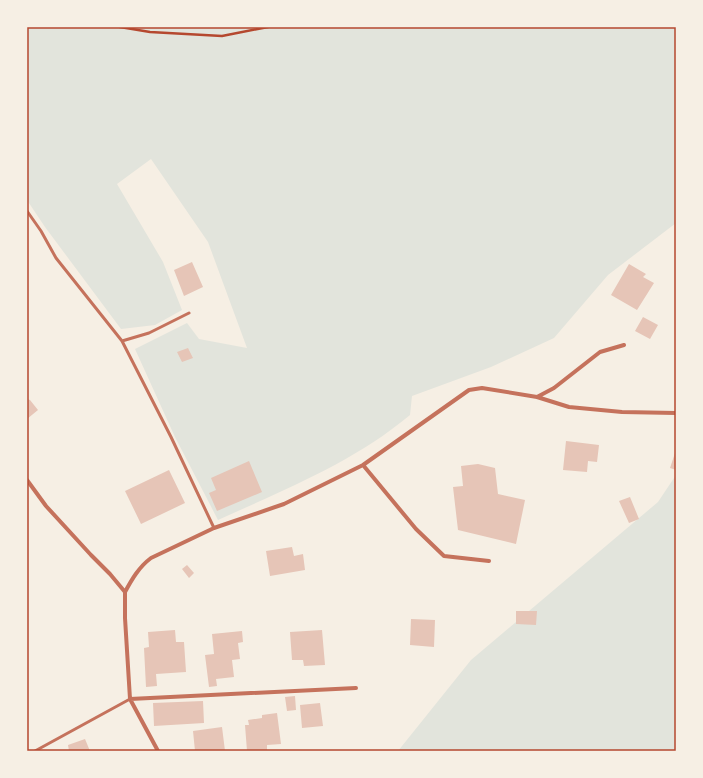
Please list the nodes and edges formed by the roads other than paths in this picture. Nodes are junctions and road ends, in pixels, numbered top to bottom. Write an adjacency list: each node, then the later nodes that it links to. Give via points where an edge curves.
1 (27, 211): 3 (lane, via 56,258)
2 (189, 313): 3 (lane, via 149,333)
3 (122, 341): 9 (lane, via 171,436)
4 (624, 345): 5 (street, via 600,352)
5 (537, 398): 6 (street, via 569,407 622,412); 7 (street, via 482,388 469,390)
6 (676, 413)
7 (363, 465): 9 (street, via 284,504); 10 (street, via 416,529 444,556)
8 (27, 480): 11 (street, via 46,506)
9 (214, 528): 11 (street, via 144,563)
10 (489, 561)
11 (125, 592): 13 (street)
12 (356, 688): 13 (street)
13 (130, 698): 14 (lane); 15 (street)
14 (35, 751)
15 (158, 751)

